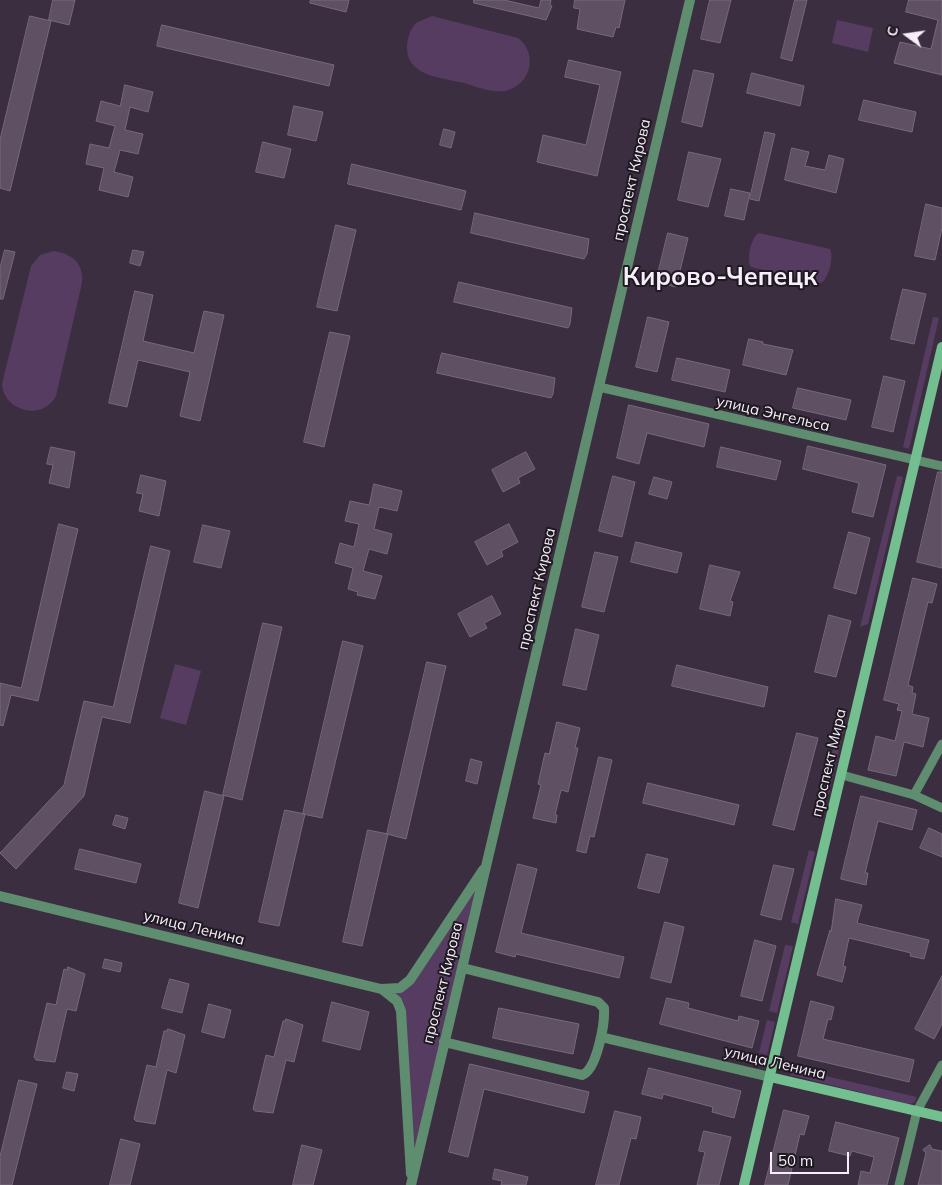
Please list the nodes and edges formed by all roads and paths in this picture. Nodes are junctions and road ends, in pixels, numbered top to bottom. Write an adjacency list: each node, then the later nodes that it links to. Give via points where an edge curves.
1 (690, 0): 3 (street, проспект Кирова)
2 (942, 347): 4 (main road, проспект Мира)
3 (599, 387): 4 (street, улица Энгельса); 10 (street, проспект Кирова)
4 (916, 461): 5 (street, улица Энгельса); 7 (main road, проспект Мира)
5 (942, 466)
6 (942, 744): 8 (street)
7 (842, 775): 8 (street); 17 (main road, проспект Мира)
8 (914, 795): 9 (street)
9 (942, 808)
10 (488, 863): 12 (street, проспект Кирова); 13 (street, via 410,980 400,988)
11 (0, 896): 13 (street, улица Ленина)
12 (463, 968): 14 (street, via 601,1003 604,1013); 15 (street, проспект Кирова)
13 (381, 989): 20 (street, via 397,1001 401,1010)
14 (601, 1037): 15 (street, via 590,1068 582,1075); 17 (street, улица Ленина)
15 (444, 1042): 20 (street, проспект Кирова)
16 (942, 1065): 18 (street)
17 (770, 1077): 18 (main road, улица Ленина); 21 (main road, проспект Мира)
18 (917, 1112): 19 (main road, улица Ленина); 22 (street)
19 (942, 1118)
20 (412, 1182)
21 (744, 1185)
22 (899, 1185)

